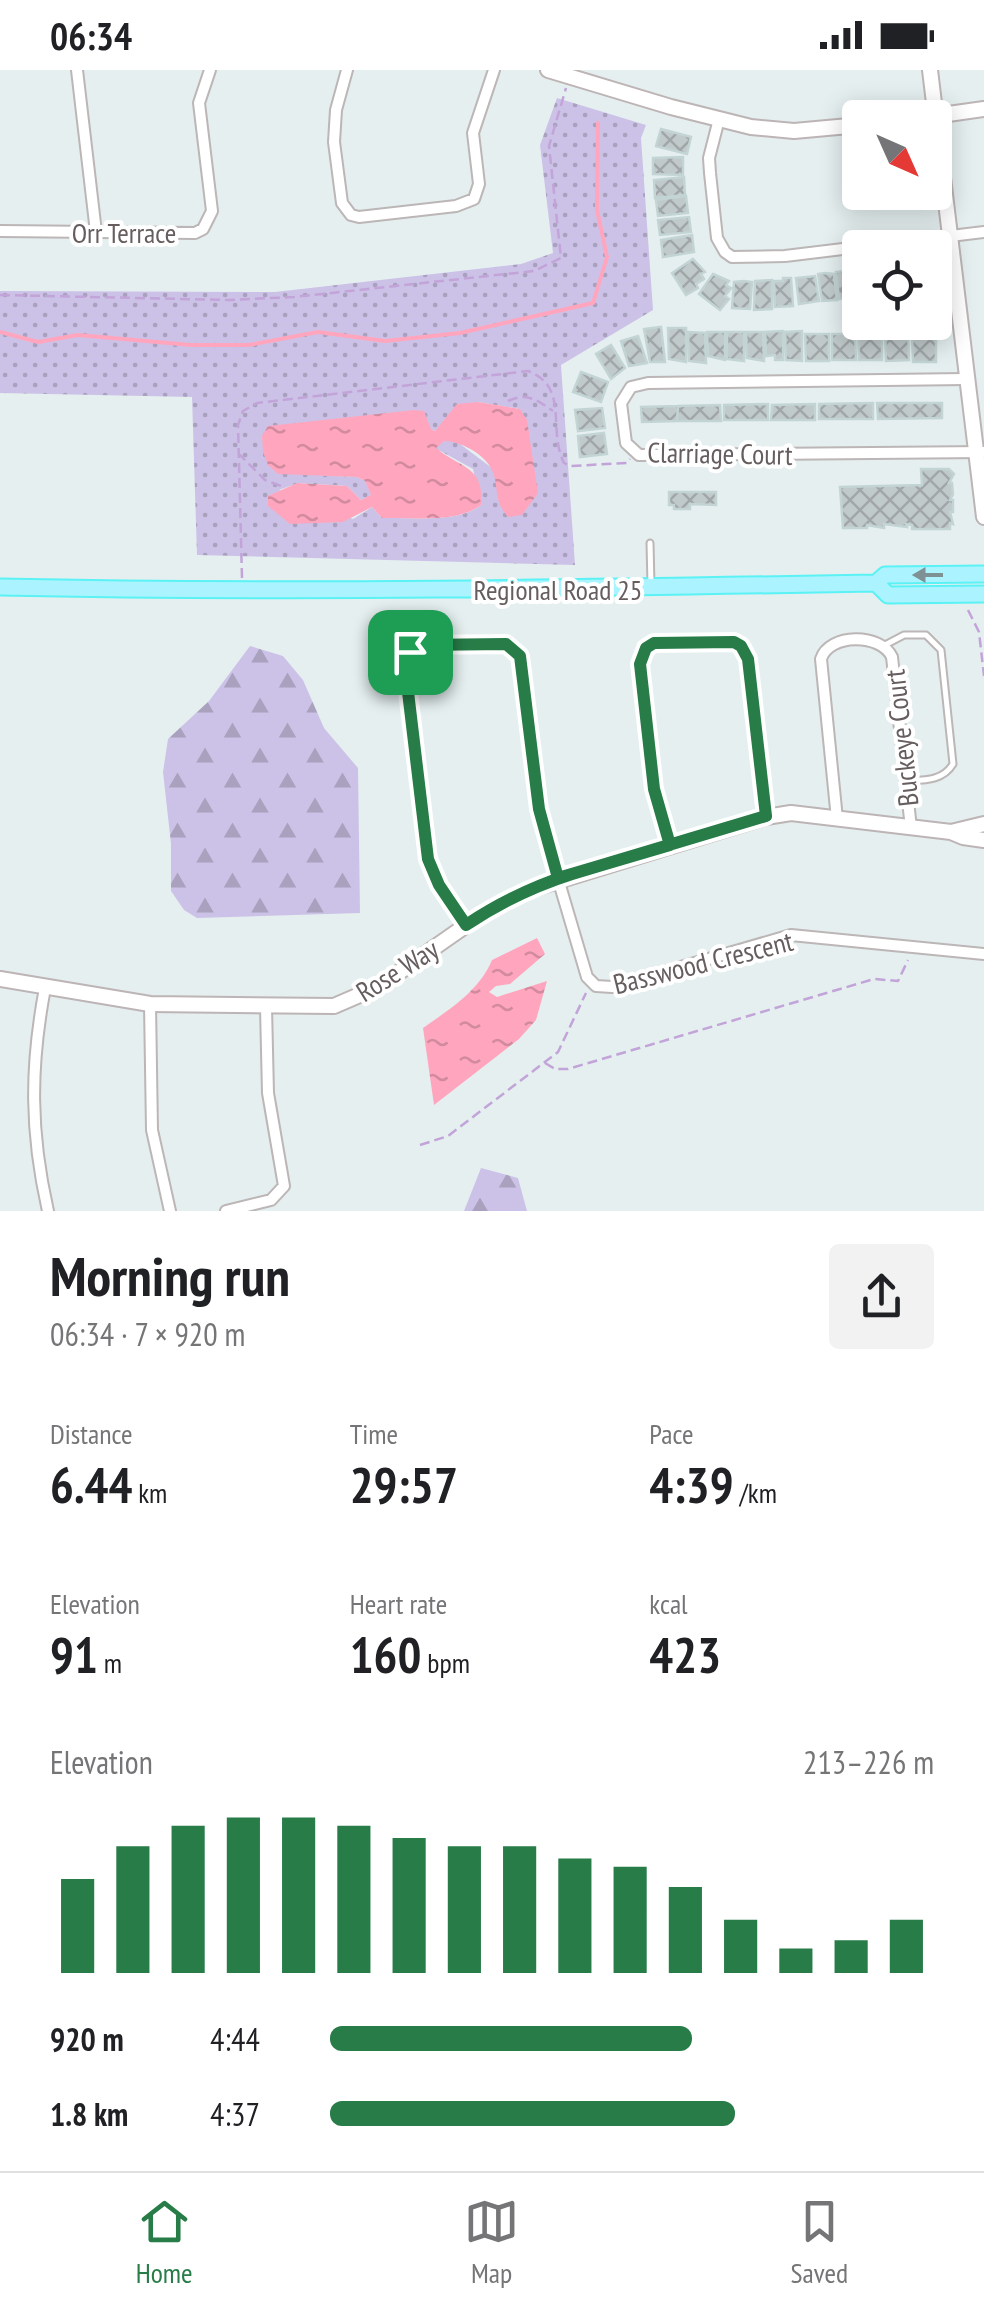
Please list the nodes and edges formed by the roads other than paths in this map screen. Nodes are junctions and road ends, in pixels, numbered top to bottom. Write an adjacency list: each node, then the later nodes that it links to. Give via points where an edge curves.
1 (77, 70): 13 (street)
2 (210, 70): 13 (street, Orr Terrace, via 200,103 212,211 206,226 195,232)
3 (347, 70): 4 (street, via 334,142 342,204 359,217 474,199 479,184 473,133)
4 (494, 70)
5 (548, 70): 10 (street)
6 (930, 70): 7 (street)
7 (929, 100)
8 (984, 109): 9 (street)
9 (952, 113)
10 (719, 120): 11 (street, via 779,131); 16 (street, via 709,158 717,238 725,252 785,256)
11 (842, 126)
12 (0, 231): 13 (street, Orr Terrace)
13 (96, 232)
14 (984, 232): 15 (street)
15 (952, 236)
16 (842, 249)
17 (952, 268): 18 (street)
18 (966, 379): 19 (street); 19 (street, Clarriage Court, via 640,384 621,403 626,443 635,453 665,456)
19 (979, 452): 20 (street)
20 (984, 517)
21 (650, 543): 25 (lane)
22 (984, 574): 23 (main road, Regional Road 25, one-way to 23, via 885,575)
23 (876, 583): 25 (main road, Regional Road 25); 26 (main road, Regional Road 25, via 888,595)
24 (0, 587): 25 (main road, Regional Road 25)
25 (651, 588)
26 (984, 594)
27 (886, 645): 28 (street, Buckeye Court); 28 (lane, via 904,635 926,635 941,650 953,764 936,778); 30 (street, Buckeye Court, via 836,642 820,659)
28 (906, 781): 32 (street, Buckeye Court)
29 (766, 816): 30 (street, Rose Way); 35 (street, Rose Way); 35 (street, via 745,651 734,642 654,643 640,664 654,789)
30 (837, 819): 32 (street, Rose Way)
31 (984, 824): 33 (street, Rose Way)
32 (911, 828): 33 (street, Rose Way)
33 (951, 832): 34 (street, Rose Way)
34 (984, 840)
35 (670, 845): 36 (street, Rose Way)
36 (558, 878): 37 (street, Rose Way); 37 (street, Basswood Crescent, via 539,809 520,656 506,644 416,647 405,667 426,849 434,875); 38 (street, Basswood Crescent, via 587,977 602,988 790,935)
37 (466, 925): 42 (street, Rose Way, via 357,998 323,1007)
38 (984, 954)
39 (0, 980): 40 (street, Rose Way)
40 (45, 988): 41 (street, Rose Way); 43 (street, via 33,1092)
41 (150, 1004): 42 (street, Rose Way); 44 (street, via 152,1130)
42 (266, 1007): 45 (street, via 268,1093 284,1186 271,1200)
43 (48, 1211)
44 (170, 1211)
45 (226, 1211)

